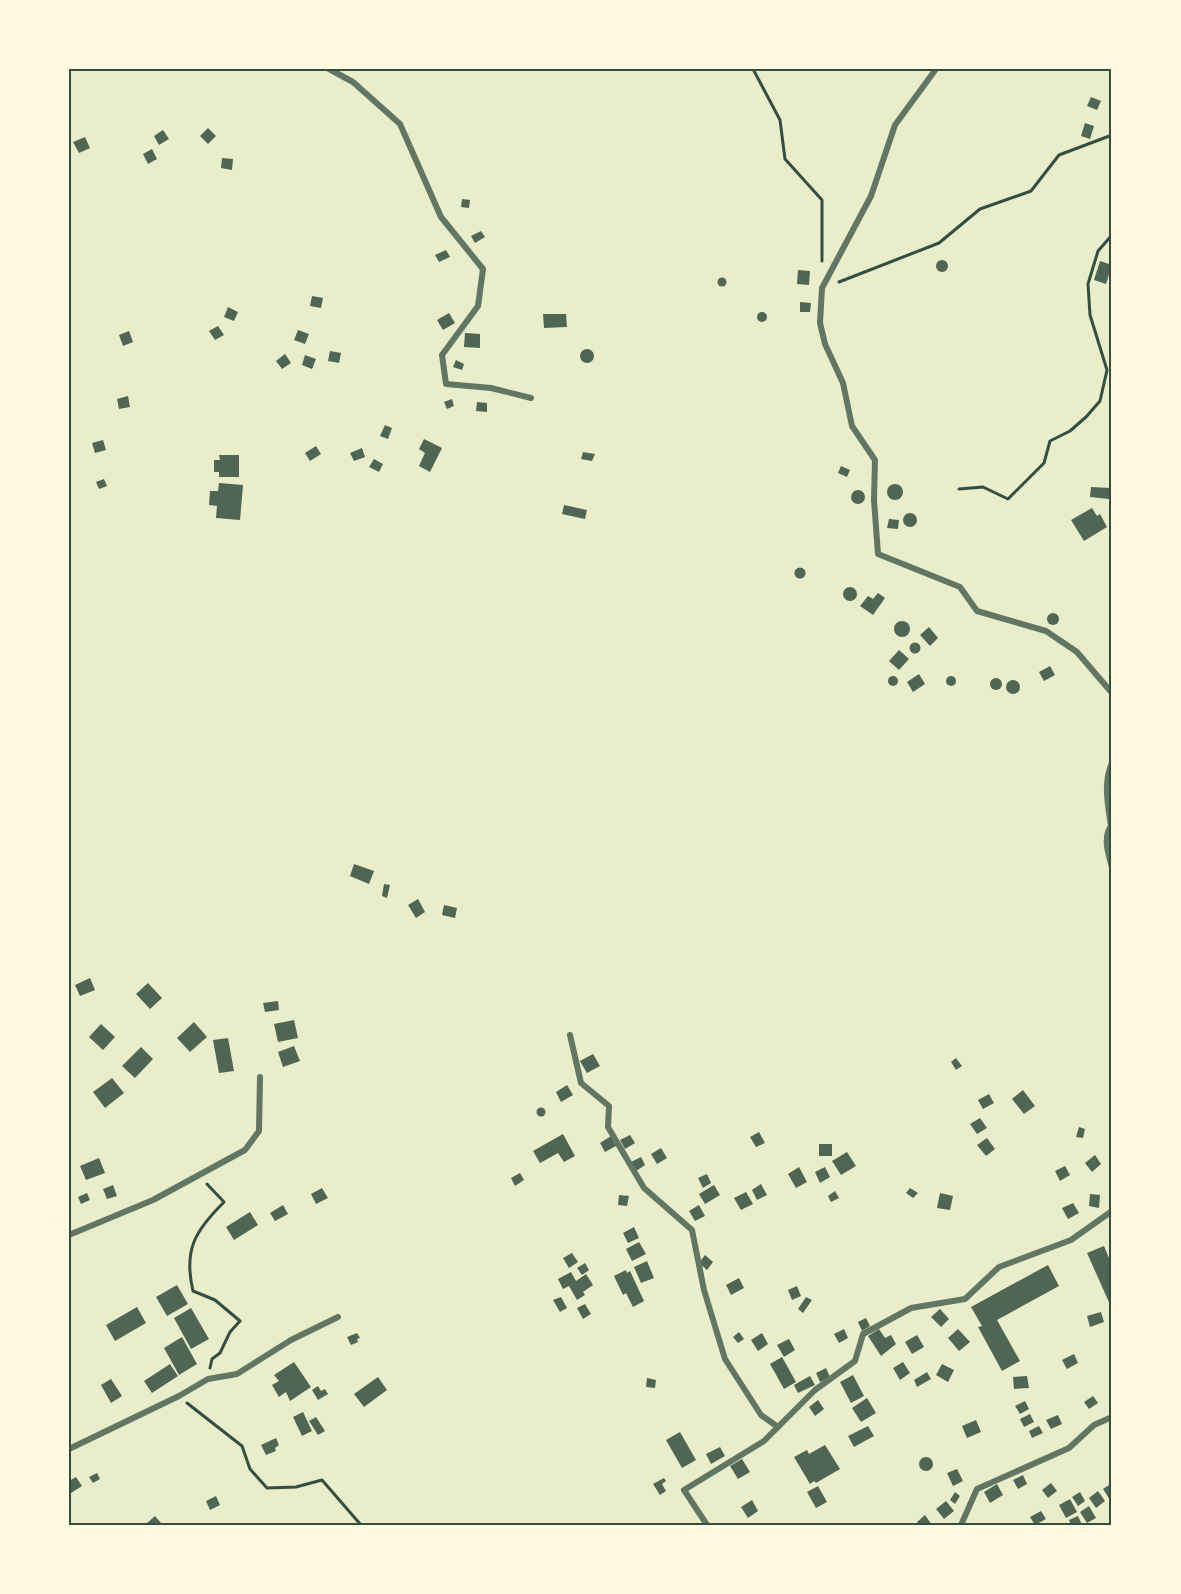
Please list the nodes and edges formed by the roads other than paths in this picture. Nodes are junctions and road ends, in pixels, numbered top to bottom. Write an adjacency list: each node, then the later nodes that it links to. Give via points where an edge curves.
1 (329, 69): 3 (street, via 352,82 400,124 441,217 483,269 478,306 442,355 446,384 491,388)
2 (936, 69): 4 (street, via 895,126 870,196 822,288 820,322 825,344 843,383 852,426 875,460 878,554 960,587 977,611 1046,631 1077,652)
3 (531, 398)
4 (1112, 693)
5 (1112, 763): 6 (street, via 1106,792 1111,826 1107,831 1108,855)
6 (1112, 867)
7 (570, 1035): 13 (street, via 581,1083 609,1106 608,1127 644,1188 692,1230 704,1290 725,1359 761,1415)
8 (260, 1077): 10 (street, via 259,1131 245,1150 153,1200)
9 (1112, 1211): 13 (street, via 1071,1240 999,1267 965,1299 911,1308 863,1334 855,1361 815,1390)
10 (69, 1235)
11 (338, 1317): 14 (street, via 291,1340 237,1374 208,1379)
12 (1112, 1417): 16 (street, via 1094,1425 1069,1448 977,1489)
13 (778, 1427): 15 (street, via 764,1441 684,1490)
14 (69, 1449)
15 (707, 1525)
16 (962, 1525)

